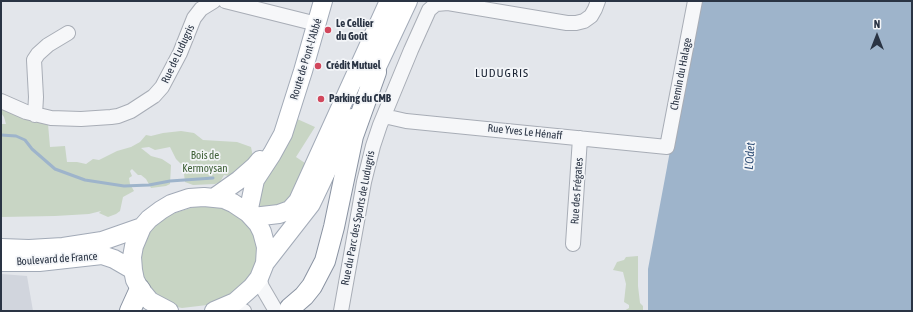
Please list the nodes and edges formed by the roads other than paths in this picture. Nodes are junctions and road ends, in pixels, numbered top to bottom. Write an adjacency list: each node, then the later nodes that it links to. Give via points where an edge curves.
1 (214, 1): 12 (street, Rue de Ludugris, via 201,9 194,18 180,53 162,87 140,106 111,117 51,118)
2 (225, 1): 8 (street)
3 (323, 1): 8 (main road, Route de Pont-l'Abbé)
4 (389, 1): 18 (main road, via 298,201 290,210 279,214)
5 (408, 1): 10 (main road)
6 (598, 1): 13 (street, Rue du Parc des Sports de Ludugris, via 591,16 576,23 448,3 432,6)
7 (695, 1): 16 (street, Chemin du Halage)
8 (317, 24): 14 (main road, Route de Pont-l'Abbé)
9 (68, 33): 12 (street, via 48,45 34,60)
10 (376, 72): 24 (main road, via 311,204); 27 (highway, via 353,136 325,261 304,296)
11 (1, 101): 12 (street, Rue de Ludugris)
12 (36, 115)
13 (384, 116): 15 (street, Rue Yves Le Hénaff, via 406,121); 31 (street, Rue du Parc des Sports de Ludugris, via 364,182)
14 (288, 117): 17 (main road, Route de Pont-l'Abbé, via 255,166); 18 (main road, Route de Pont-l'Abbé, via 278,143 255,180)
15 (580, 138): 16 (street, Rue Yves Le Hénaff); 20 (street, Rue des Frégates)
16 (667, 147)
17 (215, 197): 18 (main road, via 233,203); 19 (main road, via 189,198 171,204 149,218)
18 (250, 215): 24 (main road, via 258,224 266,247)
19 (142, 227): 21 (main road, Boulevard de France, via 102,241 78,245); 23 (main road, via 134,246)
20 (573, 244)
21 (1, 248)
22 (1, 262): 23 (main road, Boulevard de France, via 39,262 102,256 114,259)
23 (133, 270): 25 (main road)
24 (262, 270): 26 (main road, via 243,296); 27 (street, via 264,291)
25 (140, 289): 28 (highway); 29 (main road, via 150,301)
26 (220, 309): 30 (street)
27 (283, 309)
28 (130, 311)
29 (169, 311)
30 (244, 311)
31 (341, 311)

